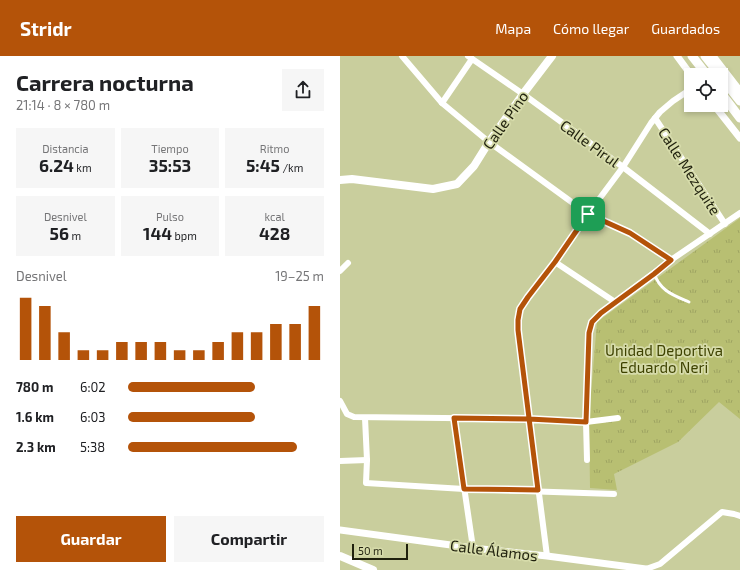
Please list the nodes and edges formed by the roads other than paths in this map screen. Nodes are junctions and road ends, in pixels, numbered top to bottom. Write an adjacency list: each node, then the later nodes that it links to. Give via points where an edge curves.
1 (402, 56): 17 (street)
2 (552, 56): 14 (main road, Calle Pino)
3 (677, 56): 8 (street)
4 (692, 56): 9 (main road)
5 (705, 56): 10 (main road)
6 (713, 56): 12 (street)
7 (470, 58): 14 (street, Calle Pirul); 17 (street)
8 (686, 68)
9 (701, 68)
10 (714, 68)
11 (728, 86): 15 (main road)
12 (740, 91)
13 (684, 93): 19 (street)
14 (523, 94): 22 (main road, Calle Pino); 23 (street, Calle Pirul)
15 (740, 101)
16 (728, 102): 20 (main road)
17 (442, 104): 22 (street)
18 (720, 112): 21 (street)
19 (655, 118): 23 (street); 27 (street, Calle Mezquite)
20 (740, 118)
21 (740, 138)
22 (489, 142): 24 (main road, Calle Pino, via 474,166 457,184 433,189 352,179); 26 (street)
23 (622, 167): 26 (street); 28 (street, Calle Pirul)
24 (340, 180)
25 (740, 213): 27 (street)
26 (588, 214): 29 (street, via 630,233); 30 (street)
27 (725, 224): 28 (street)
28 (710, 234): 29 (street)
29 (671, 260): 33 (street)
30 (555, 262): 34 (street); 40 (street, via 520,309 518,320)
31 (348, 263): 32 (street)
32 (340, 271)
33 (654, 274): 34 (street); 35 (lane, via 657,282 666,291)
34 (615, 302): 41 (street, via 592,322 589,333)
35 (689, 302)
36 (340, 401): 37 (street, via 347,414)
37 (365, 418): 38 (street); 42 (street)
38 (454, 418): 40 (street); 45 (street)
39 (618, 418): 41 (street)
40 (529, 419): 41 (street); 46 (street)
41 (586, 422): 43 (street)
42 (367, 460): 44 (street); 45 (street, via 366,483)
43 (588, 460)
44 (340, 461)
45 (464, 489): 46 (street); 50 (street)
46 (538, 490): 47 (street); 52 (street)
47 (614, 494)
48 (740, 516): 54 (street, via 722,512 660,564)
49 (340, 530): 50 (street, Calle Álamos)
50 (473, 548): 52 (street, Calle Álamos)
51 (340, 556): 53 (main road)
52 (547, 556): 54 (street, Calle Álamos)
53 (374, 570)
54 (647, 570)

